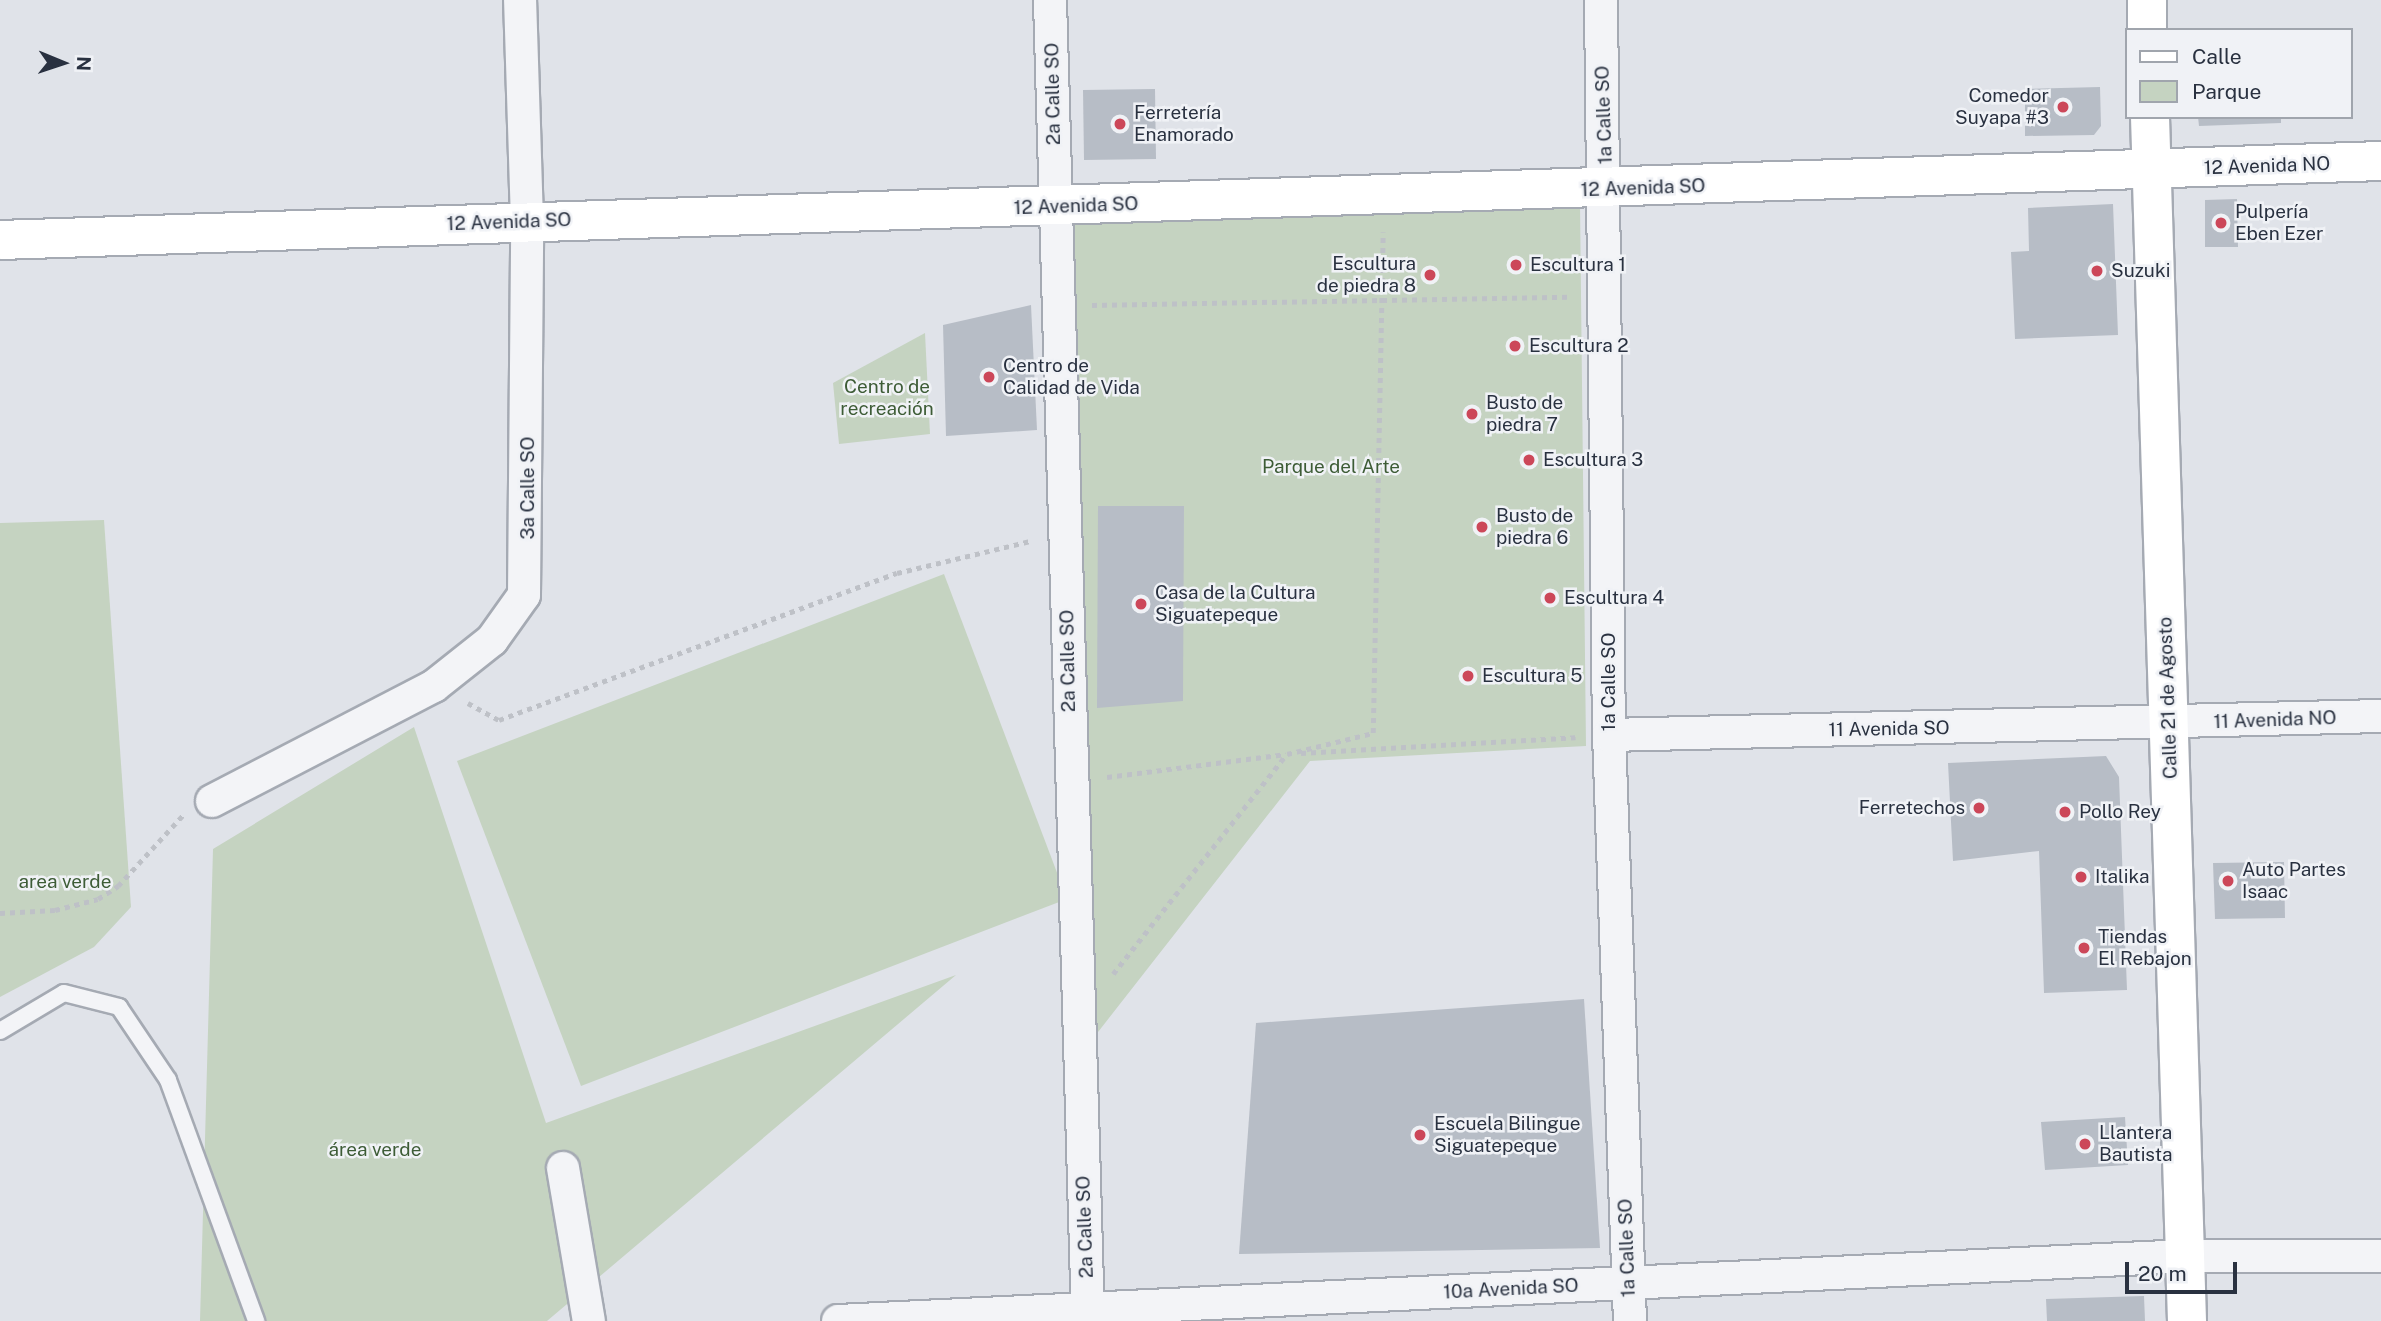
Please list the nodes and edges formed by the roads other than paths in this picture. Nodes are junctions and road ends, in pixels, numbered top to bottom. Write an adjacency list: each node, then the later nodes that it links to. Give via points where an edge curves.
1 (520, 0): 11 (street, 3a Calle SO)
2 (1050, 0): 10 (street, 2a Calle SO)
3 (1601, 0): 9 (street, 1a Calle SO)
4 (2147, 0): 5 (street)
5 (2147, 28)
6 (2150, 119): 8 (street, Calle 21 de Agosto)
7 (2381, 161): 8 (street, 12 Avenida NO)
8 (2152, 171): 9 (street, 12 Avenida SO); 14 (street, Calle 21 de Agosto)
9 (1606, 189): 10 (street, 12 Avenida SO); 15 (street, 1a Calle SO)
10 (1056, 207): 11 (street, 12 Avenida SO); 22 (street, 2a Calle SO)
11 (527, 220): 12 (street, 12 Avenida SO); 16 (street, 3a Calle SO, via 524,595 492,640 434,686)
12 (0, 240)
13 (2381, 716): 14 (street, 11 Avenida NO)
14 (2169, 724): 15 (street, 11 Avenida SO); 19 (street, Calle 21 de Agosto)
15 (1609, 735): 21 (street, 1a Calle SO)
16 (212, 801)
17 (0, 1031): 23 (lane, via 64,993 119,1007 168,1080)
18 (563, 1168): 24 (street)
19 (2185, 1256): 20 (street, 10a Avenida SO); 21 (street, 10a Avenida SO); 27 (street, Calle 21 de Agosto)
20 (2381, 1256)
21 (1628, 1283): 22 (street, 10a Avenida SO); 26 (street, 1a Calle SO)
22 (1088, 1315): 25 (street, 10a Avenida SO)
23 (256, 1321)
24 (589, 1321)
25 (838, 1321)
26 (1630, 1321)
27 (2187, 1321)

